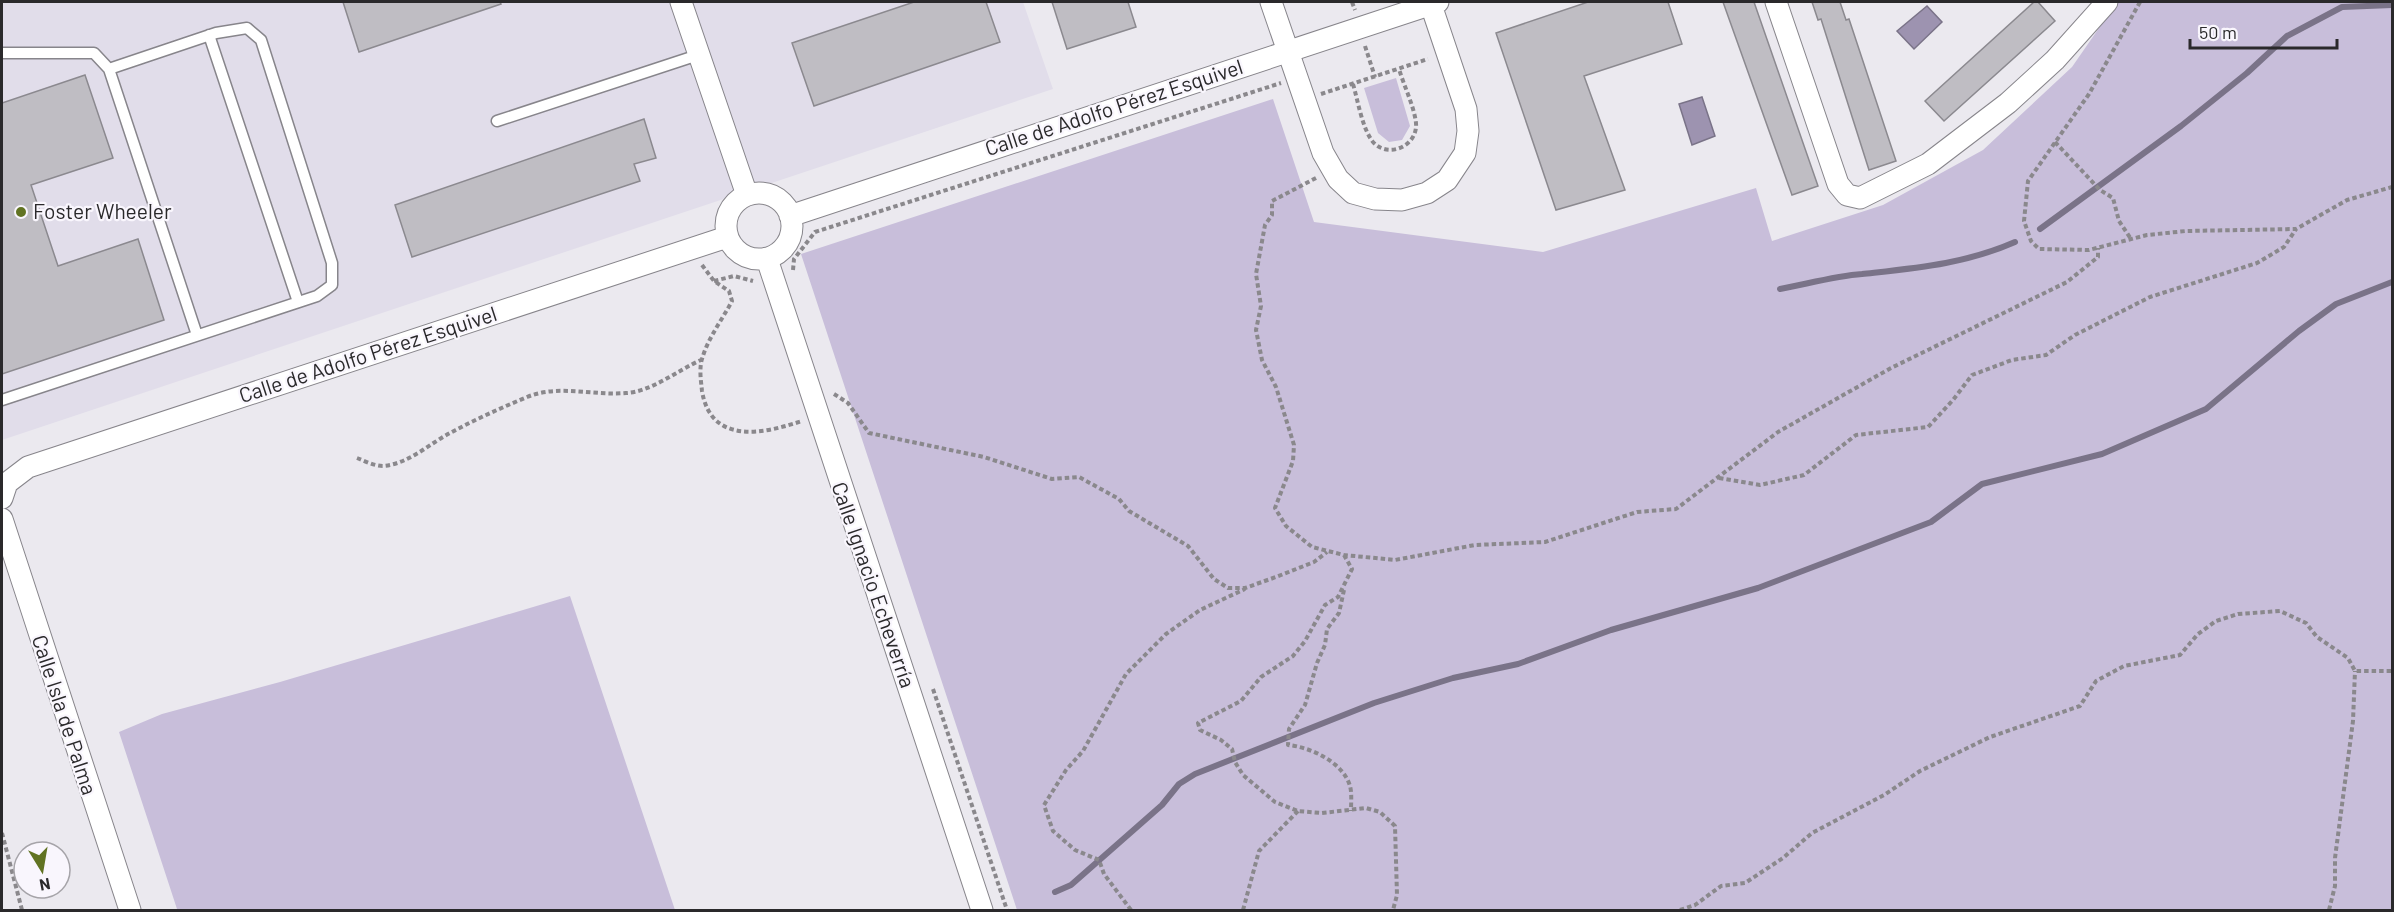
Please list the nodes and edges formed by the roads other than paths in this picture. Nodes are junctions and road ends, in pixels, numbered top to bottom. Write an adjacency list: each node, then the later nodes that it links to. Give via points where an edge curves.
1 (681, 2): 9 (street)
2 (1272, 2): 8 (street)
3 (1433, 2): 8 (street, Calle de Adolfo Pérez Esquivel); 8 (street, via 1466,109 1468,131 1465,153 1447,180 1427,193 1375,200 1353,193 1323,153)
4 (1776, 2): 5 (street, via 1838,184 1846,195 1860,198 1928,164 2007,103 2055,60)
5 (2107, 2)
6 (209, 35): 10 (lane); 16 (lane); 16 (lane, via 248,28 261,40 332,263 332,285 317,296)
7 (2, 49): 10 (lane, via 94,53)
8 (1288, 51): 13 (street, Calle de Adolfo Pérez Esquivel)
9 (699, 56): 11 (lane); 12 (street)
10 (109, 69): 17 (lane)
11 (497, 121)
12 (747, 195): 13 (street, via 769,194 782,203); 14 (street, via 728,213)
13 (790, 216): 15 (street, via 788,243)
14 (727, 237): 15 (street, via 746,258); 19 (street, Calle de Adolfo Pérez Esquivel, via 28,467 7,483)
15 (767, 259): 22 (street, Calle Ignacio Echeverría)
16 (298, 302): 17 (lane)
17 (197, 335): 18 (lane)
18 (2, 400)
19 (2, 498)
20 (2, 519): 21 (street, Calle Isla de Palma)
21 (130, 910)
22 (982, 910)

